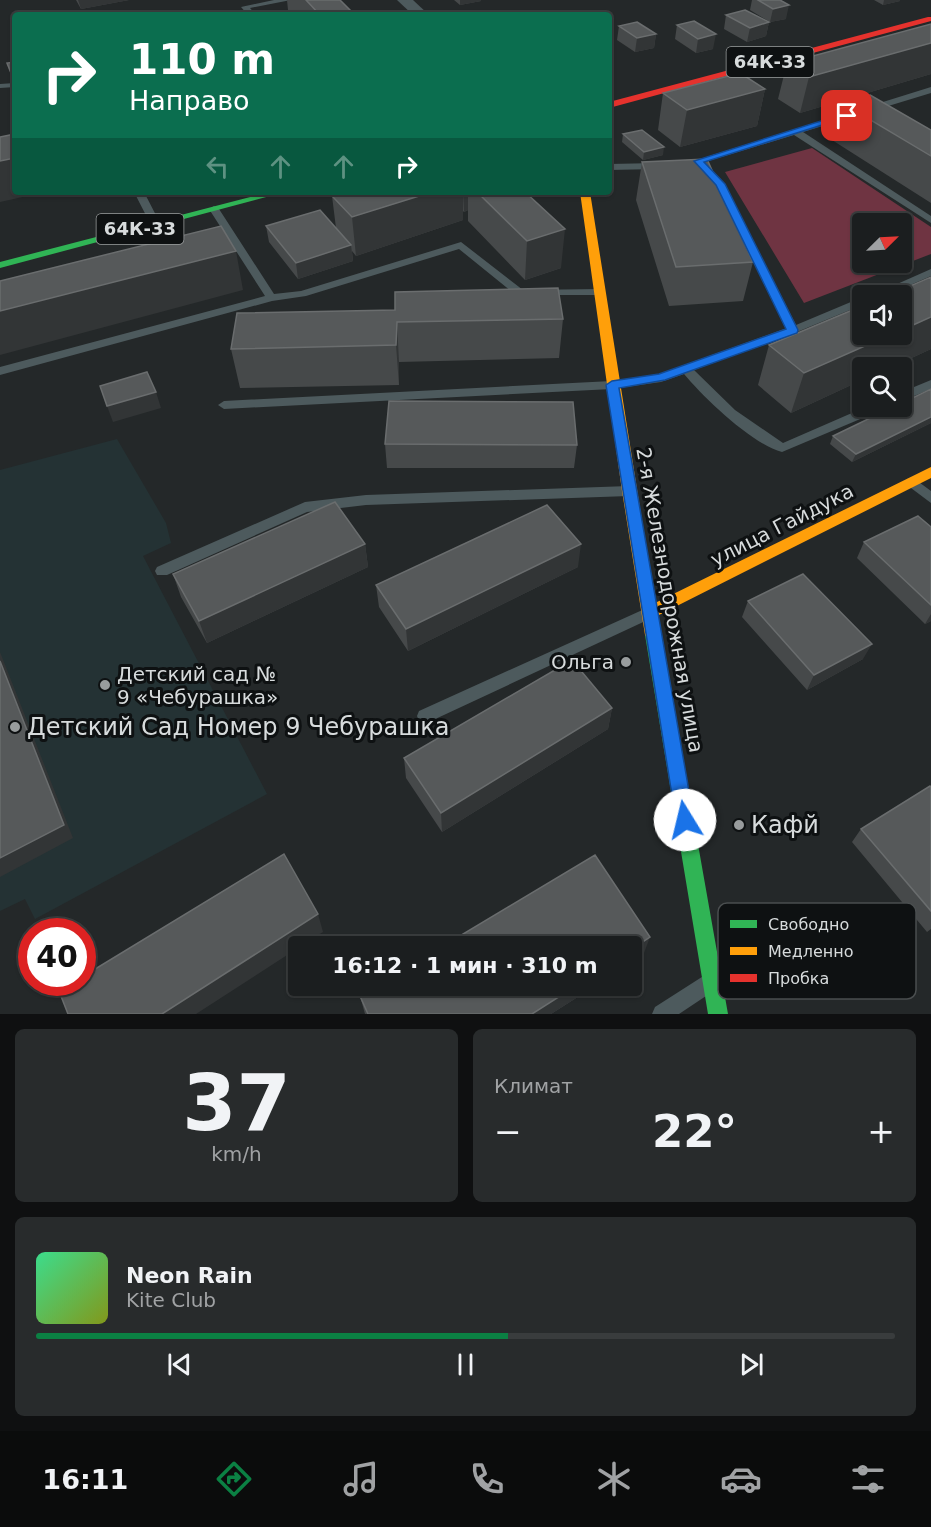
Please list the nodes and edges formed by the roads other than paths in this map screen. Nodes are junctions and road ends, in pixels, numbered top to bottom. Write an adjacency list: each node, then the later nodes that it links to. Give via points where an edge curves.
1 (240, 0): 4 (lane)
2 (287, 0): 4 (lane)
3 (404, 0): 6 (street)
4 (245, 7): 5 (lane)
5 (249, 12)
6 (418, 12)
7 (931, 19): 9 (street, 64К-33)
8 (931, 90): 10 (lane)
9 (612, 104)
10 (867, 110): 11 (lane); 12 (lane)
11 (876, 115)
12 (795, 131): 13 (lane); 21 (lane)
13 (698, 161): 15 (lane); 29 (lane, via 720,184)
14 (663, 166): 16 (lane)
15 (674, 166)
16 (612, 167)
17 (141, 195): 22 (lane)
18 (268, 195): 20 (street, 64К-33)
19 (585, 195): 26 (street, 2-я Железнодорожная улица)
20 (214, 209): 22 (street, 64К-33); 27 (lane)
21 (931, 220)
22 (156, 225): 23 (street, 64К-33)
23 (0, 265)
24 (931, 272): 25 (lane)
25 (901, 285)
26 (600, 292): 27 (lane, via 520,293 461,245 302,294); 33 (street, 2-я Железнодорожная улица)
27 (271, 298): 31 (lane)
28 (852, 305): 29 (lane)
29 (793, 330): 30 (lane)
30 (686, 369): 33 (lane, via 661,378); 36 (lane, via 739,422 782,448)
31 (0, 371)
32 (931, 384): 34 (lane)
33 (612, 385): 35 (lane); 39 (street, 2-я Железнодорожная улица)
34 (912, 393)
35 (224, 405)
36 (854, 417)
37 (931, 472): 38 (street, улица Гайдука)
38 (912, 482): 40 (lane); 42 (street, улица Гайдука)
39 (629, 491): 41 (lane, via 366,500 305,507); 42 (street, 2-я Железнодорожная улица)
40 (931, 498)
41 (162, 571)
42 (651, 612): 43 (lane); 44 (street, 2-я Железнодорожная улица)
43 (425, 716)
44 (712, 981): 45 (lane); 46 (street, 2-я Железнодорожная улица)
45 (662, 1014)
46 (718, 1014)

